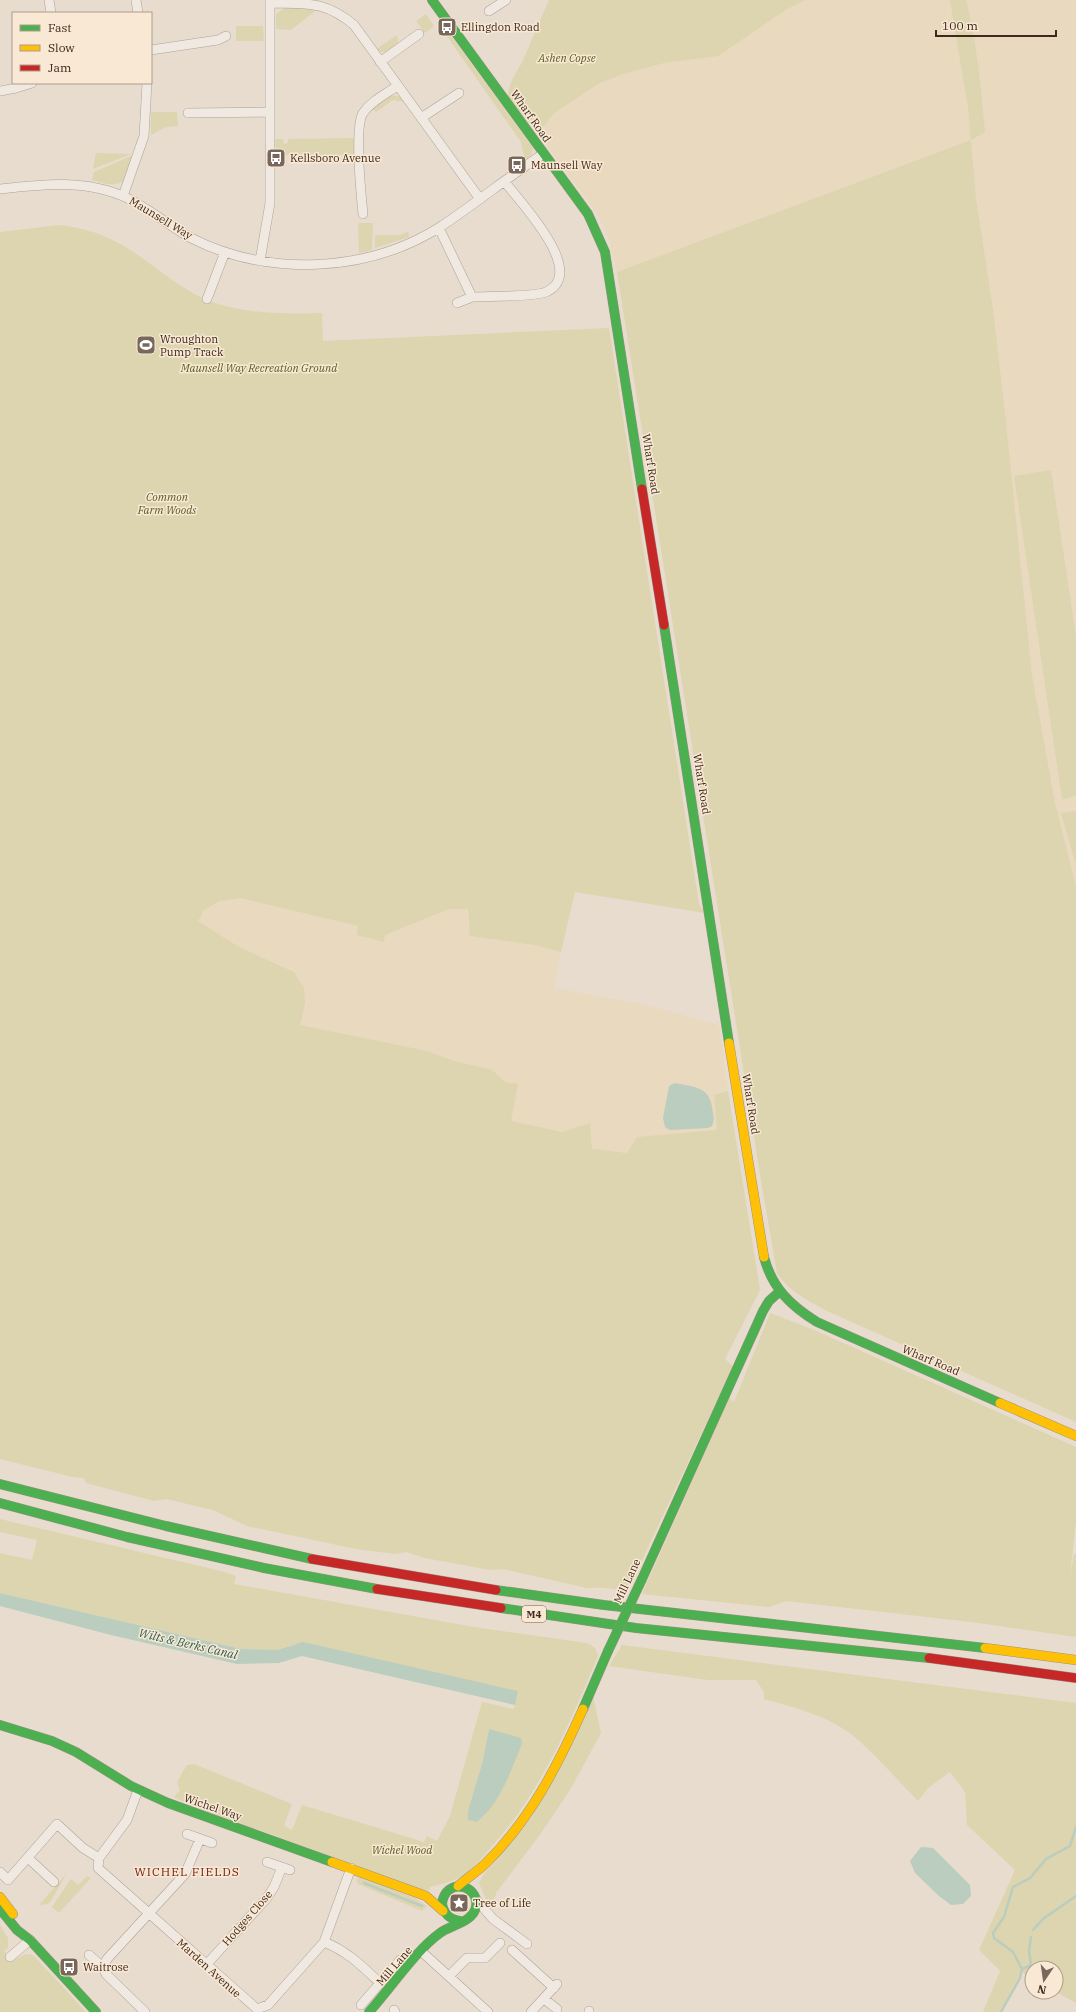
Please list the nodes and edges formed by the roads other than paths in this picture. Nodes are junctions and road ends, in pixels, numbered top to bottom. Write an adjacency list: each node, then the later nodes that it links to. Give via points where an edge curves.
1 (49, 0): 7 (street)
2 (136, 0): 8 (street)
3 (432, 0): 22 (main road, Wharf Road)
4 (506, 0): 9 (street)
5 (270, 2): 6 (street); 19 (street)
6 (320, 2): 13 (street, via 354,25)
7 (51, 12)
8 (138, 12)
9 (489, 12)
10 (419, 34): 13 (street)
11 (226, 36): 12 (street, via 218,40)
12 (152, 50)
13 (380, 62): 16 (street)
14 (29, 84): 17 (street)
15 (147, 84): 25 (street, via 144,136)
16 (397, 86): 21 (street); 27 (street, via 368,107 360,119)
17 (0, 91)
18 (459, 93): 21 (street)
19 (269, 112): 20 (street); 30 (street, via 270,203)
20 (188, 113)
21 (421, 118): 26 (street)
22 (543, 154): 23 (street, Maunsell Way); 34 (main road, Wharf Road, via 592,220 607,260 760,1240 767,1270)
23 (504, 182): 26 (street, Maunsell Way); 31 (street, via 547,238 558,260 559,276 554,286 541,293)
24 (0, 189): 25 (street, Maunsell Way, via 61,183 91,187)
25 (123, 196): 29 (street, Maunsell Way, via 184,234)
26 (480, 199): 28 (street, Maunsell Way)
27 (362, 214)
28 (439, 228): 30 (street, Maunsell Way, via 402,246 374,256 345,262 317,264); 31 (street)
29 (224, 252): 30 (street, Maunsell Way); 32 (street)
30 (260, 261)
31 (472, 297): 33 (street)
32 (207, 299)
33 (457, 303)
34 (779, 1292): 35 (main road, Wharf Road, via 798,1310 823,1325); 49 (main road, Mill Lane, bridge, via 763,1311 564,1749 533,1806 514,1834)
35 (1076, 1436)
36 (0, 1484): 38 (main road, M4, via 262,1548 410,1576 639,1609 858,1632)
37 (0, 1503): 39 (main road, M4, via 143,1541 264,1568 409,1595 636,1628 953,1661)
38 (1076, 1660)
39 (1076, 1678)
40 (0, 1724): 41 (main road, Wichel Way, via 58,1744)
41 (138, 1790): 46 (street, via 127,1820); 48 (main road, Wichel Way)
42 (187, 1834): 43 (street)
43 (200, 1839): 44 (street); 59 (street, via 184,1874)
44 (212, 1843)
45 (28, 1858): 46 (street, via 57,1824 83,1848); 50 (street, via 8,1880); 51 (street)
46 (99, 1858): 59 (street, Marden Avenue, via 100,1871)
47 (267, 1862): 73 (street, Hodges Close, via 286,1868 266,1900)
48 (351, 1868): 54 (main road, Wichel Way); 65 (street, Marden Avenue)
49 (481, 1870): 52 (main road, Mill Lane); 55 (main road, Mill Lane, via 476,1880)
50 (0, 1872)
51 (54, 1882)
52 (458, 1886): 53 (main road, Mill Lane); 55 (main road, via 467,1888)
53 (446, 1891): 54 (main road); 58 (main road, Mill Lane, via 441,1902)
54 (426, 1896): 58 (main road, Wichel Way)
55 (475, 1896): 60 (main road, Mill Lane, via 476,1909); 61 (street)
56 (0, 1897): 64 (main road)
57 (0, 1909): 64 (main road, via 17,1930)
58 (443, 1912): 62 (main road, via 450,1919); 63 (main road, Mill Lane)
59 (148, 1914): 73 (street, Marden Avenue); 74 (street, via 107,1959)
60 (469, 1918): 61 (street); 62 (main road, Mill Lane)
61 (493, 1919): 67 (street)
62 (460, 1921): 63 (main road, Mill Lane)
63 (436, 1936): 69 (main road, Mill Lane)
64 (28, 1938): 71 (street); 81 (main road)
65 (324, 1942): 76 (street, via 354,1958); 80 (street, Marden Avenue, via 268,2005)
66 (500, 1944): 75 (street, via 485,1958 467,1958)
67 (527, 1944)
68 (512, 1950): 77 (street, via 555,1986)
69 (422, 1952): 75 (street); 83 (main road, Mill Lane)
70 (88, 1955): 74 (street)
71 (10, 1957)
72 (400, 1960): 76 (street)
73 (206, 1966): 80 (street, Marden Avenue)
74 (103, 1967): 82 (street, via 106,1974)
75 (449, 1976): 84 (street)
76 (379, 1982): 78 (street)
77 (544, 1999): 79 (street); 85 (street)
78 (362, 2004)
79 (557, 2010)
80 (256, 2011)
81 (96, 2012)
82 (145, 2012)
83 (370, 2012)
84 (488, 2012)
85 (532, 2012)

